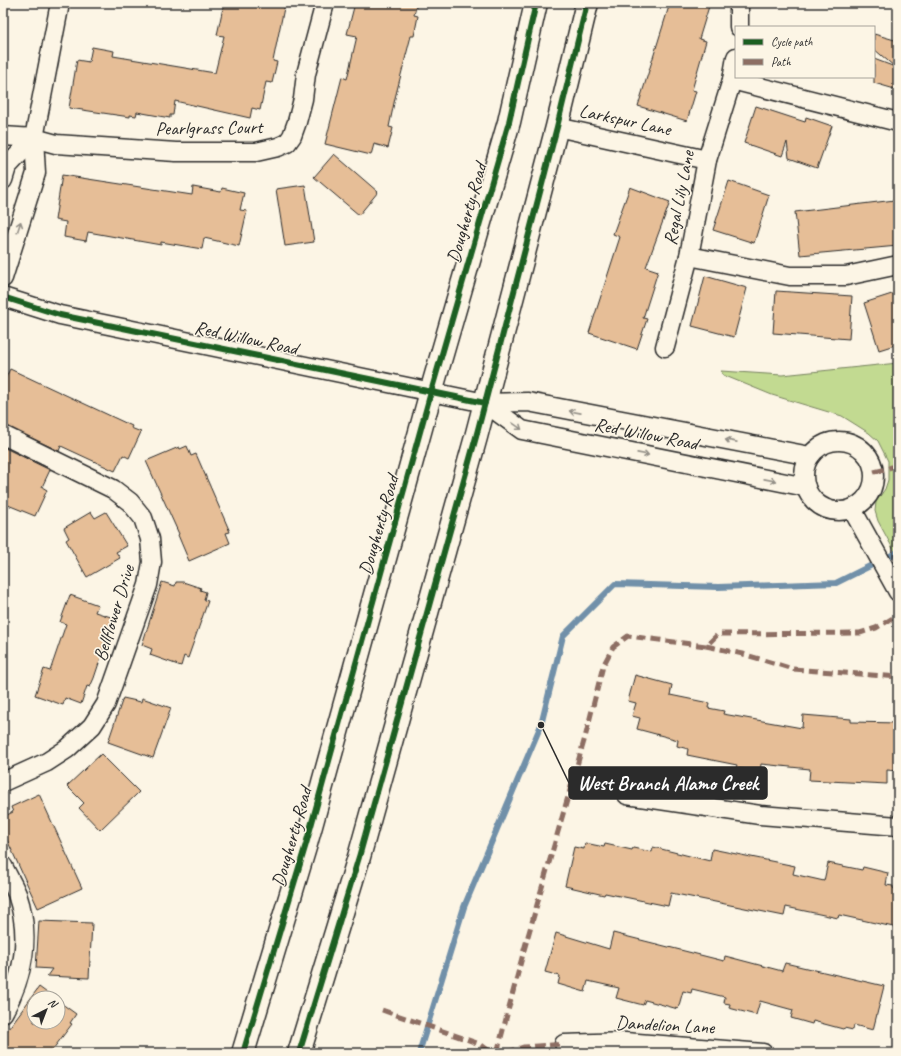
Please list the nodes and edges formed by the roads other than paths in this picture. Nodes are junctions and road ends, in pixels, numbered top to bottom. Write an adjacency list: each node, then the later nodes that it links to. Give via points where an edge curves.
1 (60, 3): 12 (street)
2 (325, 3): 12 (street, Pearlgrass Court, via 306,74 297,122 287,143 256,152 176,152 56,144)
3 (536, 3): 20 (main road, Dougherty Road, via 509,122)
4 (587, 3): 10 (main road)
5 (739, 3): 6 (street)
6 (739, 26)
7 (735, 63): 8 (street, Regal Lily Lane)
8 (732, 80): 9 (street); 13 (street, Regal Lily Lane)
9 (898, 122)
10 (557, 127): 13 (street, Larkspur Lane); 21 (main road)
11 (3, 136): 12 (street, Pearlgrass Court)
12 (34, 138): 14 (street, via 7,167); 17 (street, one-way to 12, via 36,174)
13 (707, 160): 15 (street, Regal Lily Lane)
14 (3, 180)
15 (689, 256): 16 (street, via 790,276 846,276); 19 (street, Regal Lily Lane)
16 (898, 265)
17 (3, 278)
18 (3, 297): 20 (street, Red Willow Road, via 60,315)
19 (665, 347)
20 (432, 392): 21 (street, Red Willow Road); 33 (main road, Dougherty Road, via 308,836)
21 (485, 403): 23 (street, Red Willow Road, one-way to 21, via 528,402); 24 (street, Red Willow Road, one-way to 24, via 522,430); 34 (main road, via 359,857)
22 (3, 435): 27 (street, Bellflower Drive, via 113,489 130,502 143,518 150,540 152,562 148,585 106,704 95,721 68,749 47,762)
23 (810, 456): 24 (street, via 804,471); 25 (street, via 827,443 838,441 848,442 866,453 874,472 874,481 866,498)
24 (806, 487): 25 (street, via 813,499 824,508 843,511)
25 (852, 509): 26 (street)
26 (898, 592)
27 (3, 782)
28 (627, 794): 29 (street, via 760,815)
29 (898, 826)
30 (3, 866): 31 (street, via 16,893 21,911 24,952 14,993)
31 (3, 1013)
32 (564, 1044): 35 (street, Dandelion Lane, via 625,1042)
33 (243, 1053)
34 (299, 1053)
35 (763, 1053)

